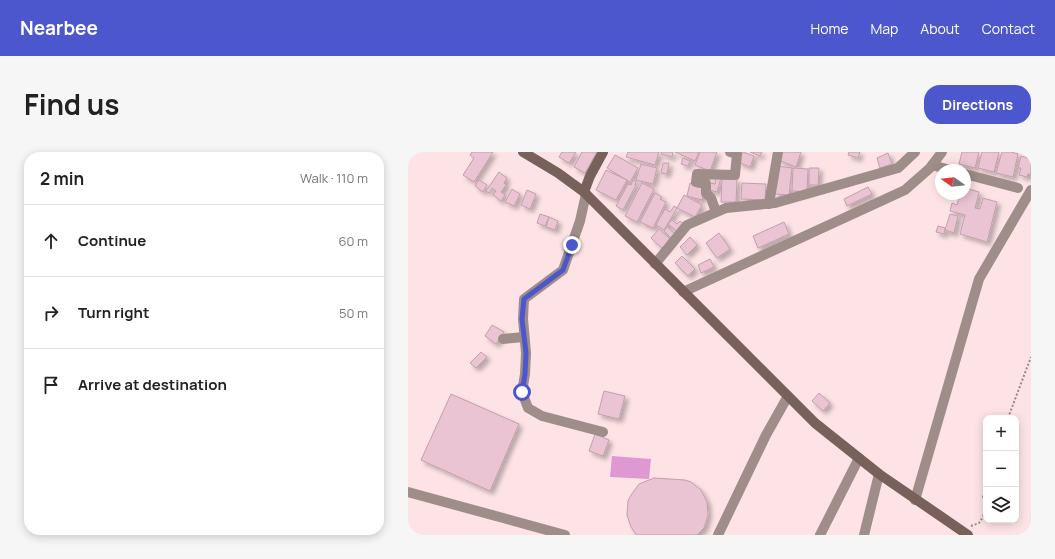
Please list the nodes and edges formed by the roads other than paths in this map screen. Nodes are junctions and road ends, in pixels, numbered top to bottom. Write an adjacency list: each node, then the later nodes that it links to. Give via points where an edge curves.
1 (523, 152): 12 (main road)
2 (603, 152): 12 (main road, via 590,176)
3 (733, 152): 14 (street, via 737,154 735,175 697,174 696,182 706,184 706,193 711,198)
4 (778, 152): 13 (street)
5 (915, 152): 13 (street, via 898,168)
6 (942, 152): 7 (street)
7 (932, 165): 8 (street); 16 (street, via 905,190)
8 (935, 166)
9 (971, 176): 10 (street)
10 (1018, 188)
11 (1031, 190): 24 (street, via 979,279)
12 (585, 193): 15 (main road); 17 (street, via 580,221 563,270 524,299)
13 (769, 204): 14 (street, via 726,208)
14 (716, 212): 15 (street, via 687,225)
15 (655, 264): 16 (main road)
16 (683, 292): 19 (main road)
17 (524, 337): 18 (street); 20 (street, via 525,374 522,392 528,408 542,416)
18 (503, 339)
19 (788, 396): 21 (main road, via 815,423); 27 (street, via 766,435)
20 (603, 432)
21 (859, 458): 22 (main road); 28 (street)
22 (879, 474): 24 (main road); 29 (street)
23 (408, 492): 26 (street)
24 (915, 500): 25 (main road)
25 (966, 534)
26 (565, 535)
27 (718, 535)
28 (820, 535)
29 (864, 535)

